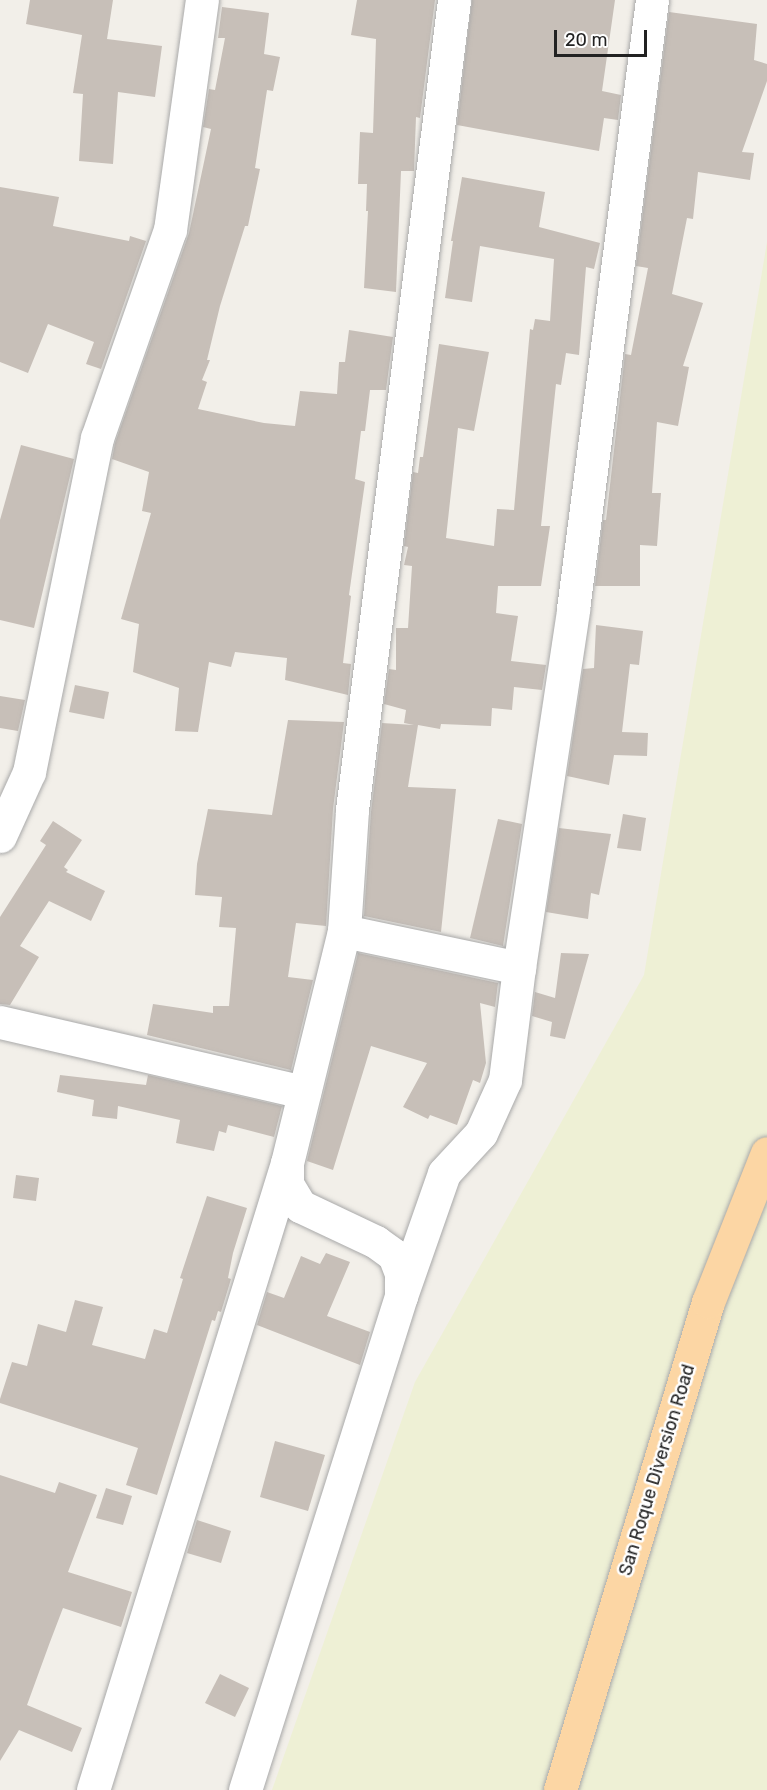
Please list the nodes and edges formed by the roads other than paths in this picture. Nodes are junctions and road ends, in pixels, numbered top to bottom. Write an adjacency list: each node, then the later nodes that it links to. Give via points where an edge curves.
1 (202, 0): 4 (street, via 170,230 97,438 29,772)
2 (454, 0): 5 (street, via 352,810)
3 (652, 0): 6 (street, via 573,609)
4 (0, 836)
5 (344, 932): 6 (street); 8 (street)
6 (519, 968): 11 (street, via 505,1080 481,1133 444,1173)
7 (0, 1022): 8 (street)
8 (304, 1092): 10 (street)
9 (767, 1154): 14 (main road, San Roque Diversion Road, via 708,1302)
10 (287, 1163): 11 (street, via 287,1185 300,1206 376,1242 394,1255 401,1273); 12 (street)
11 (401, 1296): 13 (street)
12 (93, 1790)
13 (245, 1790)
14 (560, 1790)

